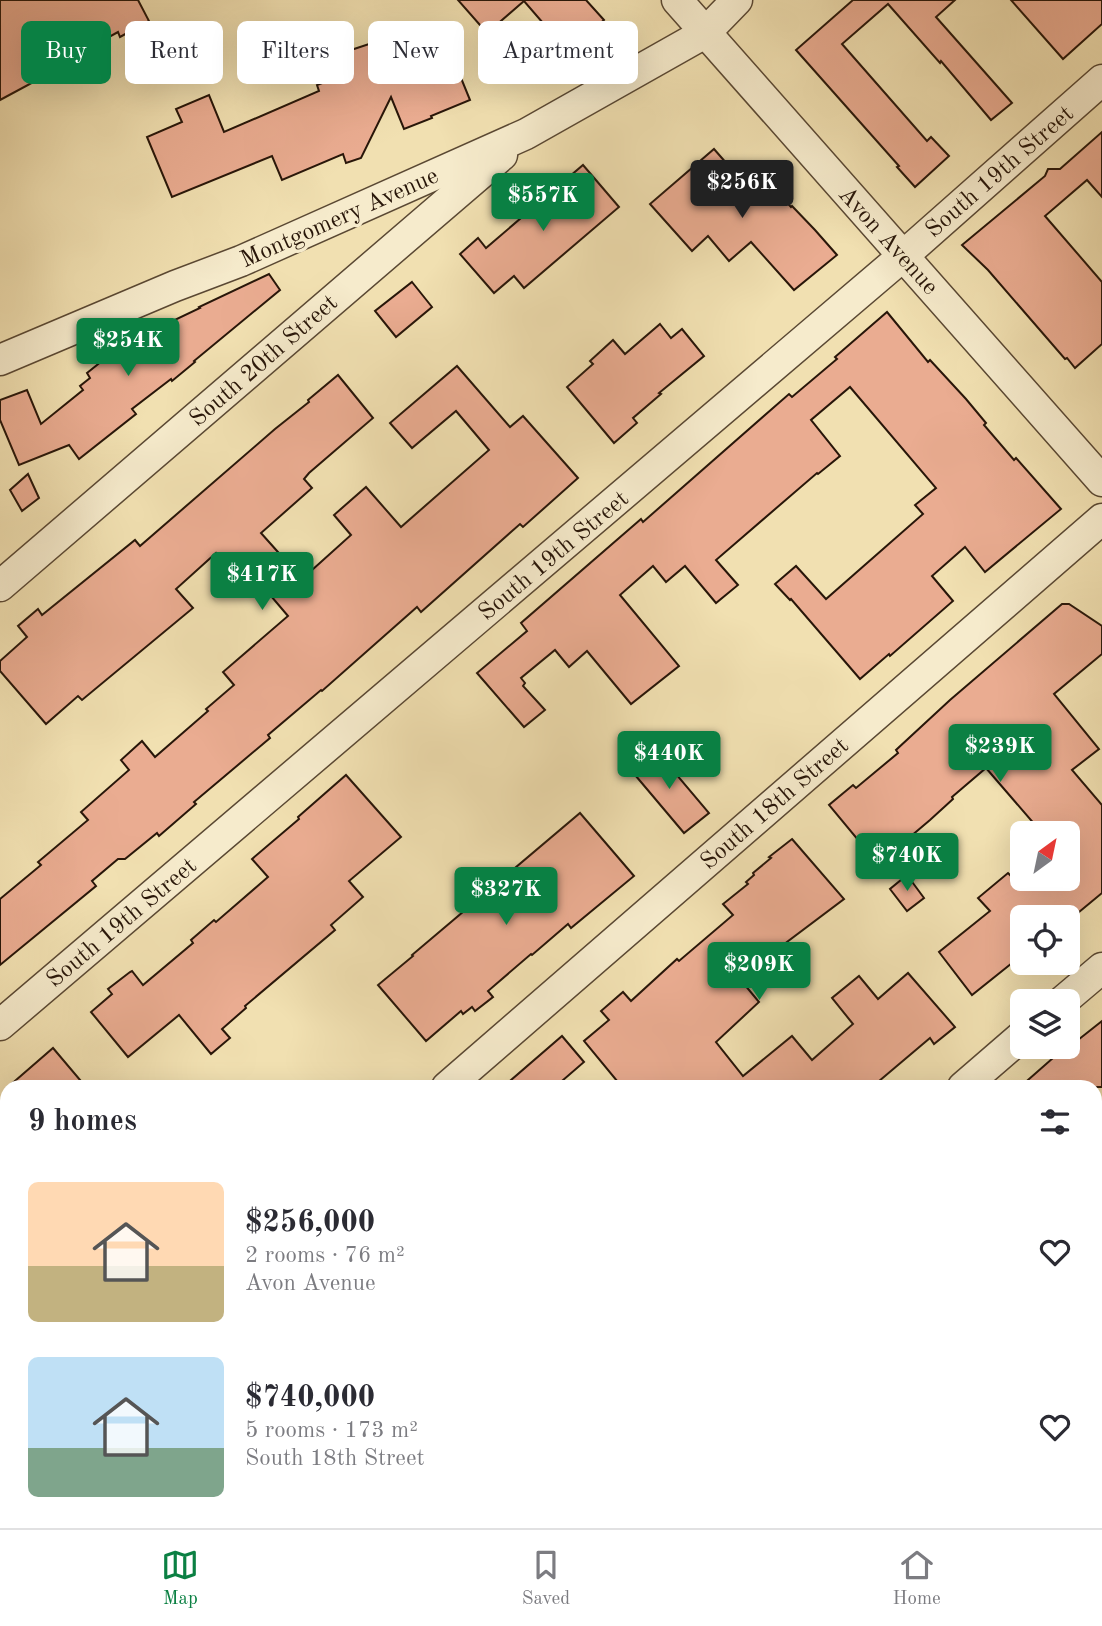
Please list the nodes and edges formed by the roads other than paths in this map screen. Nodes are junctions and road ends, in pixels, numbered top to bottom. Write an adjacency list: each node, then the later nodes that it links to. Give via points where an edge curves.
1 (677, 0): 3 (street, Avon Avenue)
2 (737, 0): 3 (street)
3 (705, 33): 5 (street, Montgomery Avenue); 6 (street, Avon Avenue)
4 (1102, 80): 6 (street, South 19th Street)
5 (526, 134): 7 (street, Montgomery Avenue, via 241,261); 10 (street, South 20th Street)
6 (903, 256): 8 (street, Avon Avenue); 13 (street, South 19th Street)
7 (0, 360)
8 (1102, 481)
9 (1102, 519): 15 (street, South 18th Street)
10 (0, 586)
11 (1102, 968): 12 (street)
12 (1077, 989)
13 (0, 1025)
14 (1010, 1046): 16 (street)
15 (455, 1080)
16 (971, 1080)

